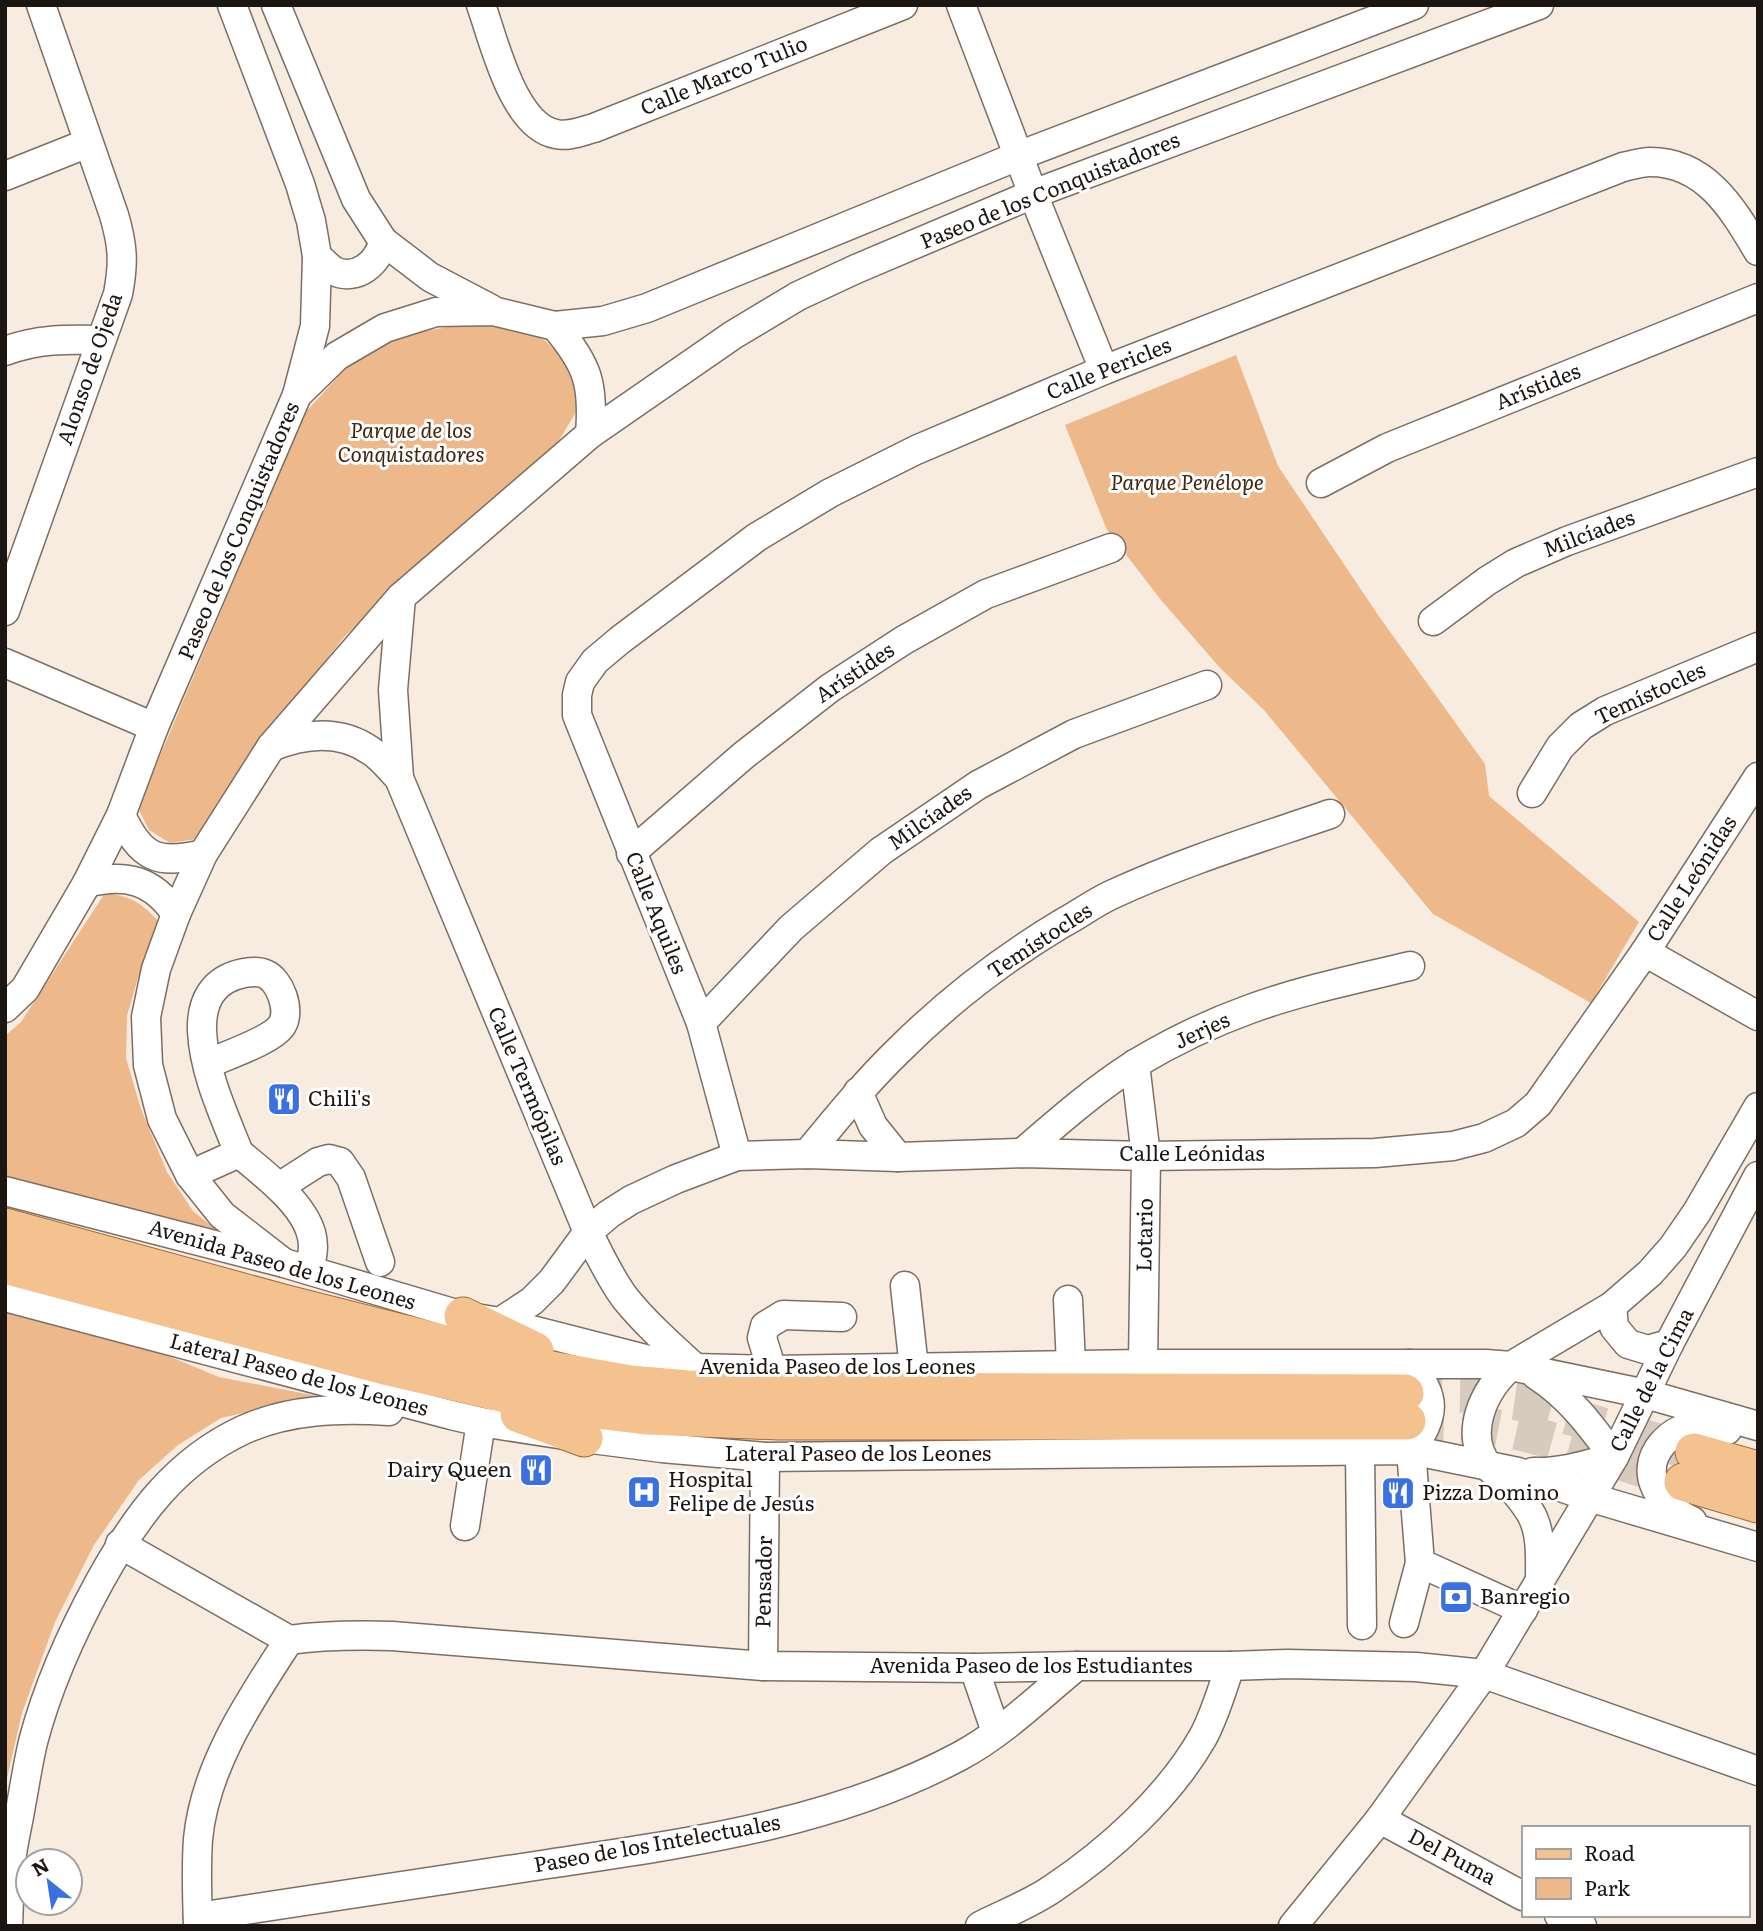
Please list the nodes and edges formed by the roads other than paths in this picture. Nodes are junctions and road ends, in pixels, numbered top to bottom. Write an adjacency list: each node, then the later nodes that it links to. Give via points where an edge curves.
1 (41, 5): 9 (street, Alonso de Ojeda)
2 (232, 5): 15 (street, via 300,184)
3 (276, 5): 13 (street, via 356,199)
4 (481, 5): 5 (street, Calle Marco Tulio, via 516,100 542,130 556,135 594,128)
5 (903, 5)
6 (961, 5): 10 (street)
7 (1414, 5): 10 (street, Paseo de los Conquistadores)
8 (1539, 5): 12 (street, Paseo de los Conquistadores)
9 (88, 143): 11 (street); 19 (street, Alonso de Ojeda, via 114,215 123,259 118,294)
10 (1018, 156): 12 (street); 18 (street, Paseo de los Conquistadores, via 647,308 603,321)
11 (5, 176)
12 (1033, 194): 21 (street); 23 (street, Paseo de los Conquistadores, via 798,296)
13 (383, 240): 15 (street, via 375,261 356,273 334,271); 17 (street, via 430,277)
14 (1758, 251): 21 (street, Calle Pericles, via 1707,181 1681,167 1650,162 1623,167)
15 (317, 256): 22 (street, via 315,326)
16 (1758, 299): 25 (street, Arístides, via 1387,448)
17 (493, 311): 18 (street, Paseo de los Conquistadores); 22 (street, Paseo de los Conquistadores, via 436,312 385,328 337,356)
18 (555, 326): 23 (street, via 575,349 587,375 593,405)
19 (100, 340): 20 (street, via 40,341); 28 (street, Alonso de Ojeda)
20 (5, 351)
21 (1104, 370): 32 (street, Calle Pericles, via 916,450 830,493 757,537 620,640)
22 (297, 395): 34 (street, Paseo de los Conquistadores)
23 (590, 434): 27 (street, Paseo de los Conquistadores)
24 (1758, 472): 29 (street, Milcíades, via 1516,563)
25 (1321, 483)
26 (1111, 548): 41 (street, Arístides, via 986,594 904,640 830,688 755,746)
27 (401, 597): 35 (street, Paseo de los Conquistadores); 37 (street, Calle Termópilas, via 393,690)
28 (5, 611)
29 (1433, 621)
30 (1753, 653): 38 (street, Temístocles, via 1605,712 1581,726 1560,747)
31 (5, 663): 34 (street)
32 (584, 673): 41 (street, Calle Aquiles, via 576,695 577,715)
33 (1207, 685): 49 (street, Milcíades, via 1074,734 978,785 881,852 802,919)
34 (154, 727): 40 (street, Paseo de los Conquistadores)
35 (271, 747): 37 (street, Calle Termópilas, via 306,736 341,737 374,752); 42 (street, Paseo de los Conquistadores)
36 (1758, 777): 45 (street, Calle Leónidas)
37 (399, 778): 65 (street, Calle Termópilas)
38 (1532, 793)
39 (1330, 814): 52 (street, Temístocles, via 1108,896 988,974 898,1050)
40 (121, 815): 42 (street, via 140,848 152,855 180,859); 43 (street, Paseo de los Conquistadores)
41 (631, 853): 49 (street, Calle Aquiles)
42 (203, 854): 44 (street, Paseo de los Conquistadores)
43 (87, 883): 44 (street, via 112,878 137,881 159,893); 47 (street, Paseo de los Conquistadores, via 26,989)
44 (176, 914): 60 (street, Paseo de los Conquistadores, via 156,969 146,1017 148,1065 162,1119)
45 (1645, 952): 48 (street); 58 (street, Calle Leónidas, via 1538,1104 1517,1123 1484,1138 1453,1146 1376,1153)
46 (1410, 966): 51 (street, Jerjes, via 1250,1009)
47 (5, 1008)
48 (1758, 1016)
49 (701, 1023): 57 (street, Calle Aquiles)
50 (207, 1064): 54 (street)
51 (1135, 1064): 55 (street, Jerjes); 58 (street, Lotario)
52 (858, 1092): 56 (street, Temístocles); 59 (street, via 873,1126)
53 (1758, 1107): 72 (street, via 1673,1247)
54 (239, 1153): 60 (street); 62 (street)
55 (1022, 1153): 58 (street, Calle Leónidas); 59 (street, Calle Leónidas)
56 (807, 1154): 57 (street, Calle Leónidas); 59 (street, Calle Leónidas)
57 (737, 1156): 65 (street, Calle Leónidas, via 631,1200)
58 (1146, 1156): 77 (street, Lotario)
59 (898, 1157)
60 (190, 1175): 68 (street, Paseo de los Conquistadores, via 222,1215)
61 (1756, 1182): 76 (street, Calle de la Cima)
62 (279, 1187): 66 (street, via 318,1162 340,1163 351,1178); 68 (street, via 311,1232 314,1254)
63 (5, 1191): 68 (street, Avenida Paseo de los Leones)
64 (5, 1227): 84 (main road, Avenida Paseo de los Leones, via 360,1323)
65 (588, 1232): 75 (street, Calle Leónidas, via 552,1281); 80 (street, Calle Termópilas, via 624,1297)
66 (380, 1262)
67 (5, 1265): 79 (main road, Avenida Paseo de los Leones)
68 (297, 1267): 73 (street, Avenida Paseo de los Leones)
69 (905, 1286): 81 (street)
70 (5, 1297): 87 (street, Lateral Paseo de los Leones)
71 (1068, 1300): 78 (street)
72 (1612, 1306): 76 (street, via 1614,1327 1628,1344 1648,1350); 82 (street)
73 (463, 1316): 75 (street, Avenida Paseo de los Leones); 84 (main road)
74 (842, 1317): 83 (street, via 783,1315 765,1326 762,1338)
75 (500, 1322): 80 (street, Avenida Paseo de los Leones)
76 (1669, 1344): 85 (street, Calle de la Cima)
77 (1143, 1364): 78 (street, Avenida Paseo de los Leones); 86 (street, Avenida Paseo de los Leones)
78 (1071, 1366): 81 (street, Avenida Paseo de los Leones)
79 (389, 1367): 86 (main road, Avenida Paseo de los Leones, via 540,1402 646,1416 779,1421); 91 (main road)
80 (695, 1368): 83 (street, Avenida Paseo de los Leones)
81 (914, 1368): 83 (street, Avenida Paseo de los Leones)
82 (1519, 1368): 85 (street, Avenida Paseo de los Leones); 86 (street, Avenida Paseo de los Leones, via 1486,1364); 94 (street, via 1550,1384 1577,1409); 95 (street, via 1497,1378 1481,1408 1477,1439)
83 (772, 1370)
84 (590, 1377): 86 (main road, Avenida Paseo de los Leones, via 665,1387 766,1391)
85 (1646, 1394): 89 (street); 94 (street, Calle de la Cima)
86 (1408, 1407): 92 (street, Lateral Paseo de los Leones); 95 (street, Lateral Paseo de los Leones); 103 (street)
87 (451, 1415): 88 (street, Lateral Paseo de los Leones); 101 (street, via 317,1410 246,1429 183,1468)
88 (481, 1422): 91 (street, Lateral Paseo de los Leones); 100 (street)
89 (1758, 1426)
90 (1758, 1433): 102 (street, via 1692,1426 1671,1434 1651,1464 1655,1488 1668,1506)
91 (584, 1438): 93 (street, Lateral Paseo de los Leones)
92 (1360, 1451): 93 (street, Lateral Paseo de los Leones); 107 (street)
93 (765, 1457): 109 (street, Pensador)
94 (1614, 1457): 97 (street, via 1553,1473); 98 (street, Calle de la Cima)
95 (1489, 1467): 97 (street, Lateral Paseo de los Leones); 104 (street, via 1518,1494 1530,1513 1537,1530)
96 (1758, 1471): 99 (main road, via 1688,1467)
97 (1518, 1472): 98 (street, Lateral Paseo de los Leones)
98 (1589, 1497): 102 (street, Lateral Paseo de los Leones); 104 (street, Calle de la Cima)
99 (1758, 1504)
100 (464, 1526)
101 (120, 1544): 108 (street); 120 (street, via 55,1673 33,1742 11,1860)
102 (1753, 1546)
103 (1420, 1563): 105 (street); 106 (street)
104 (1540, 1581): 105 (street, Calle de la Cima)
105 (1522, 1610): 113 (street, Calle de la Cima)
106 (1404, 1623)
107 (1362, 1625)
108 (289, 1640): 109 (street, Avenida Paseo de los Estudiantes, via 393,1636); 119 (street, via 246,1704 206,1801 198,1839)
109 (763, 1666): 112 (street, Avenida Paseo de los Estudiantes)
110 (1077, 1666): 111 (street, Avenida Paseo de los Estudiantes); 112 (street, Avenida Paseo de los Estudiantes); 114 (street, Paseo de los Intelectuales)
111 (1230, 1666): 113 (street, Avenida Paseo de los Estudiantes, via 1416,1667); 121 (street, via 1202,1737 1174,1778 1124,1834 1051,1890)
112 (974, 1668): 114 (street)
113 (1485, 1674): 115 (street, Avenida Paseo de los Estudiantes); 116 (street, Calle de la Cima)
114 (996, 1732): 119 (street, Paseo de los Intelectuales, via 913,1779 838,1807 770,1825)
115 (1758, 1771)
116 (1380, 1819): 117 (street, Del Puma); 122 (street, Calle de la Cima)
117 (1522, 1895)
118 (1563, 1917): 123 (street)
119 (198, 1922)
120 (8, 1926)
121 (980, 1926)
122 (1293, 1926)
123 (1582, 1926)

